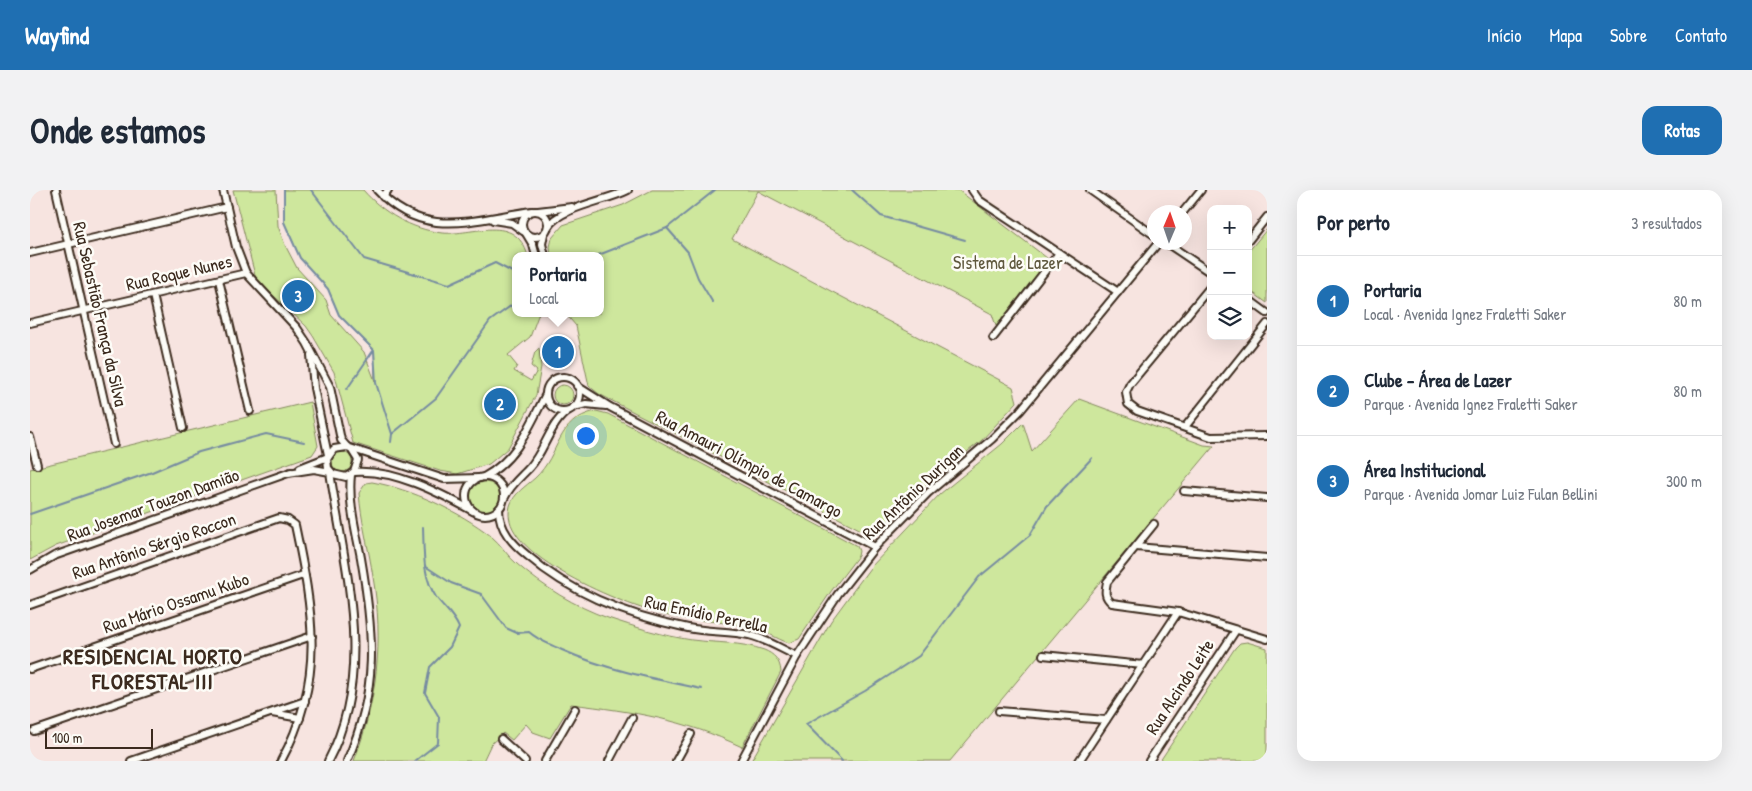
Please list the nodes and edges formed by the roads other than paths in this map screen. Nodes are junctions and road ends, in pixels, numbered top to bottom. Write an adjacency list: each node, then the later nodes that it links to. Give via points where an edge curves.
1 (56, 190): 21 (street, Rua Sebastião França da Silva)
2 (223, 190): 12 (street)
3 (377, 190): 9 (street)
4 (388, 190): 9 (street)
5 (628, 190): 11 (street)
6 (972, 190): 27 (street, via 979,200)
7 (1090, 190): 17 (street)
8 (1200, 190): 10 (street)
9 (383, 197): 15 (street, via 399,209 428,221 459,224)
10 (1188, 205)
11 (584, 206): 13 (street); 16 (street, via 558,215)
12 (227, 208): 21 (street); 29 (street)
13 (534, 211): 15 (street); 16 (street, via 546,216); 18 (street, via 523,218)
14 (1267, 217): 20 (street)
15 (480, 221): 18 (street, via 507,222)
16 (548, 227): 19 (street)
17 (1147, 230)
18 (525, 233): 19 (street, via 537,238); 24 (street)
19 (544, 234): 25 (street)
20 (1252, 235)
21 (68, 244): 26 (street); 35 (street, Rua Sebastião França da Silva)
22 (1153, 250): 32 (street, Rua Antônio Durigan)
23 (1177, 250): 28 (street)
24 (535, 252)
25 (544, 252)
26 (30, 253)
27 (1059, 253): 32 (street); 39 (street)
28 (1207, 270)
29 (246, 274): 30 (street, Rua Roque Nunes); 40 (street, via 297,328)
30 (219, 280): 33 (street, Rua Roque Nunes); 45 (street)
31 (1207, 291): 47 (street, via 1126,392 1128,404 1137,411)
32 (1118, 292): 66 (street, Rua Antônio Durigan, via 1020,411 923,498)
33 (153, 295): 35 (street, Rua Roque Nunes); 46 (street)
34 (1252, 302): 36 (street)
35 (84, 310): 37 (street, Rua Roque Nunes); 50 (street, Rua Sebastião França da Silva)
36 (1267, 313)
37 (30, 323)
38 (1267, 324): 47 (street)
39 (993, 338)
40 (311, 351): 51 (street, via 330,387 341,440); 52 (street, via 314,388)
41 (577, 386): 42 (street, via 570,379 559,378 549,384); 43 (street, Rua Amauri Olímpio de Camargo); 44 (street, via 579,399)
42 (546, 394): 44 (street, via 553,408 561,411); 58 (street, via 514,454 497,470)
43 (610, 407): 44 (street, Rua Amauri Olímpio de Camargo, via 586,404); 66 (street, Rua Amauri Olímpio de Camargo)
44 (572, 408): 62 (street, via 558,420 537,458 513,484)
45 (250, 411)
46 (183, 428)
47 (1185, 428): 48 (street, via 1211,437)
48 (1267, 436)
49 (30, 437): 53 (street)
50 (114, 444)
51 (349, 448): 52 (street, via 338,447); 56 (street, via 358,460); 58 (street, via 444,479)
52 (328, 456): 54 (street); 55 (street, Rua Josemar Touzon Damião)
53 (37, 465)
54 (330, 472): 55 (street, Rua Josemar Touzon Damião, via 314,469); 57 (street); 59 (street)
55 (288, 473): 69 (street, Rua Josemar Touzon Damião, via 54,556)
56 (352, 473): 57 (street); 64 (street, via 383,474 439,494); 93 (street, via 350,495 370,606 372,666 363,719)
57 (342, 477): 59 (street)
58 (482, 478): 62 (street, via 498,482); 64 (street, via 466,493)
59 (333, 489): 92 (street, via 355,641 354,672 340,733)
60 (1184, 491): 61 (street)
61 (1267, 498)
62 (504, 500): 63 (street)
63 (500, 509): 64 (street, via 487,516); 77 (street, Rua Emídio Perrella, via 505,532 514,544 557,579 583,593 627,612 656,620 750,636)
64 (473, 511)
65 (1154, 524): 67 (street)
66 (875, 547): 77 (street, Rua Antônio Durigan, via 838,594)
67 (1136, 547): 68 (street); 72 (street, via 1107,582 1107,600)
68 (1267, 558)
69 (30, 570)
70 (303, 575): 71 (street, Rua Antônio Sérgio Roccon, via 295,525 279,518); 74 (street, via 312,617); 79 (street, Rua Mário Ossamu Kubo)
71 (30, 605)
72 (1178, 612): 73 (street); 78 (street)
73 (1236, 630): 75 (street); 100 (street, Rua Alcindo Leite)
74 (312, 636): 80 (street, via 312,663); 87 (street)
75 (1267, 639)
76 (1043, 655): 78 (street)
77 (797, 656): 98 (street, Rua Antônio Durigan)
78 (1142, 665): 86 (street)
79 (30, 669)
80 (305, 702): 83 (street); 84 (street)
81 (575, 709): 95 (street)
82 (999, 711): 86 (street)
83 (269, 713): 84 (street); 90 (street)
84 (300, 718): 91 (street)
85 (632, 718): 96 (street)
86 (1106, 720): 99 (street)
87 (34, 731)
88 (691, 734): 97 (street)
89 (501, 739): 94 (street)
90 (131, 761)
91 (281, 761)
92 (328, 761)
93 (347, 761)
94 (525, 761)
95 (545, 761)
96 (609, 761)
97 (676, 761)
98 (741, 761)
99 (1079, 761)
100 (1149, 761)

